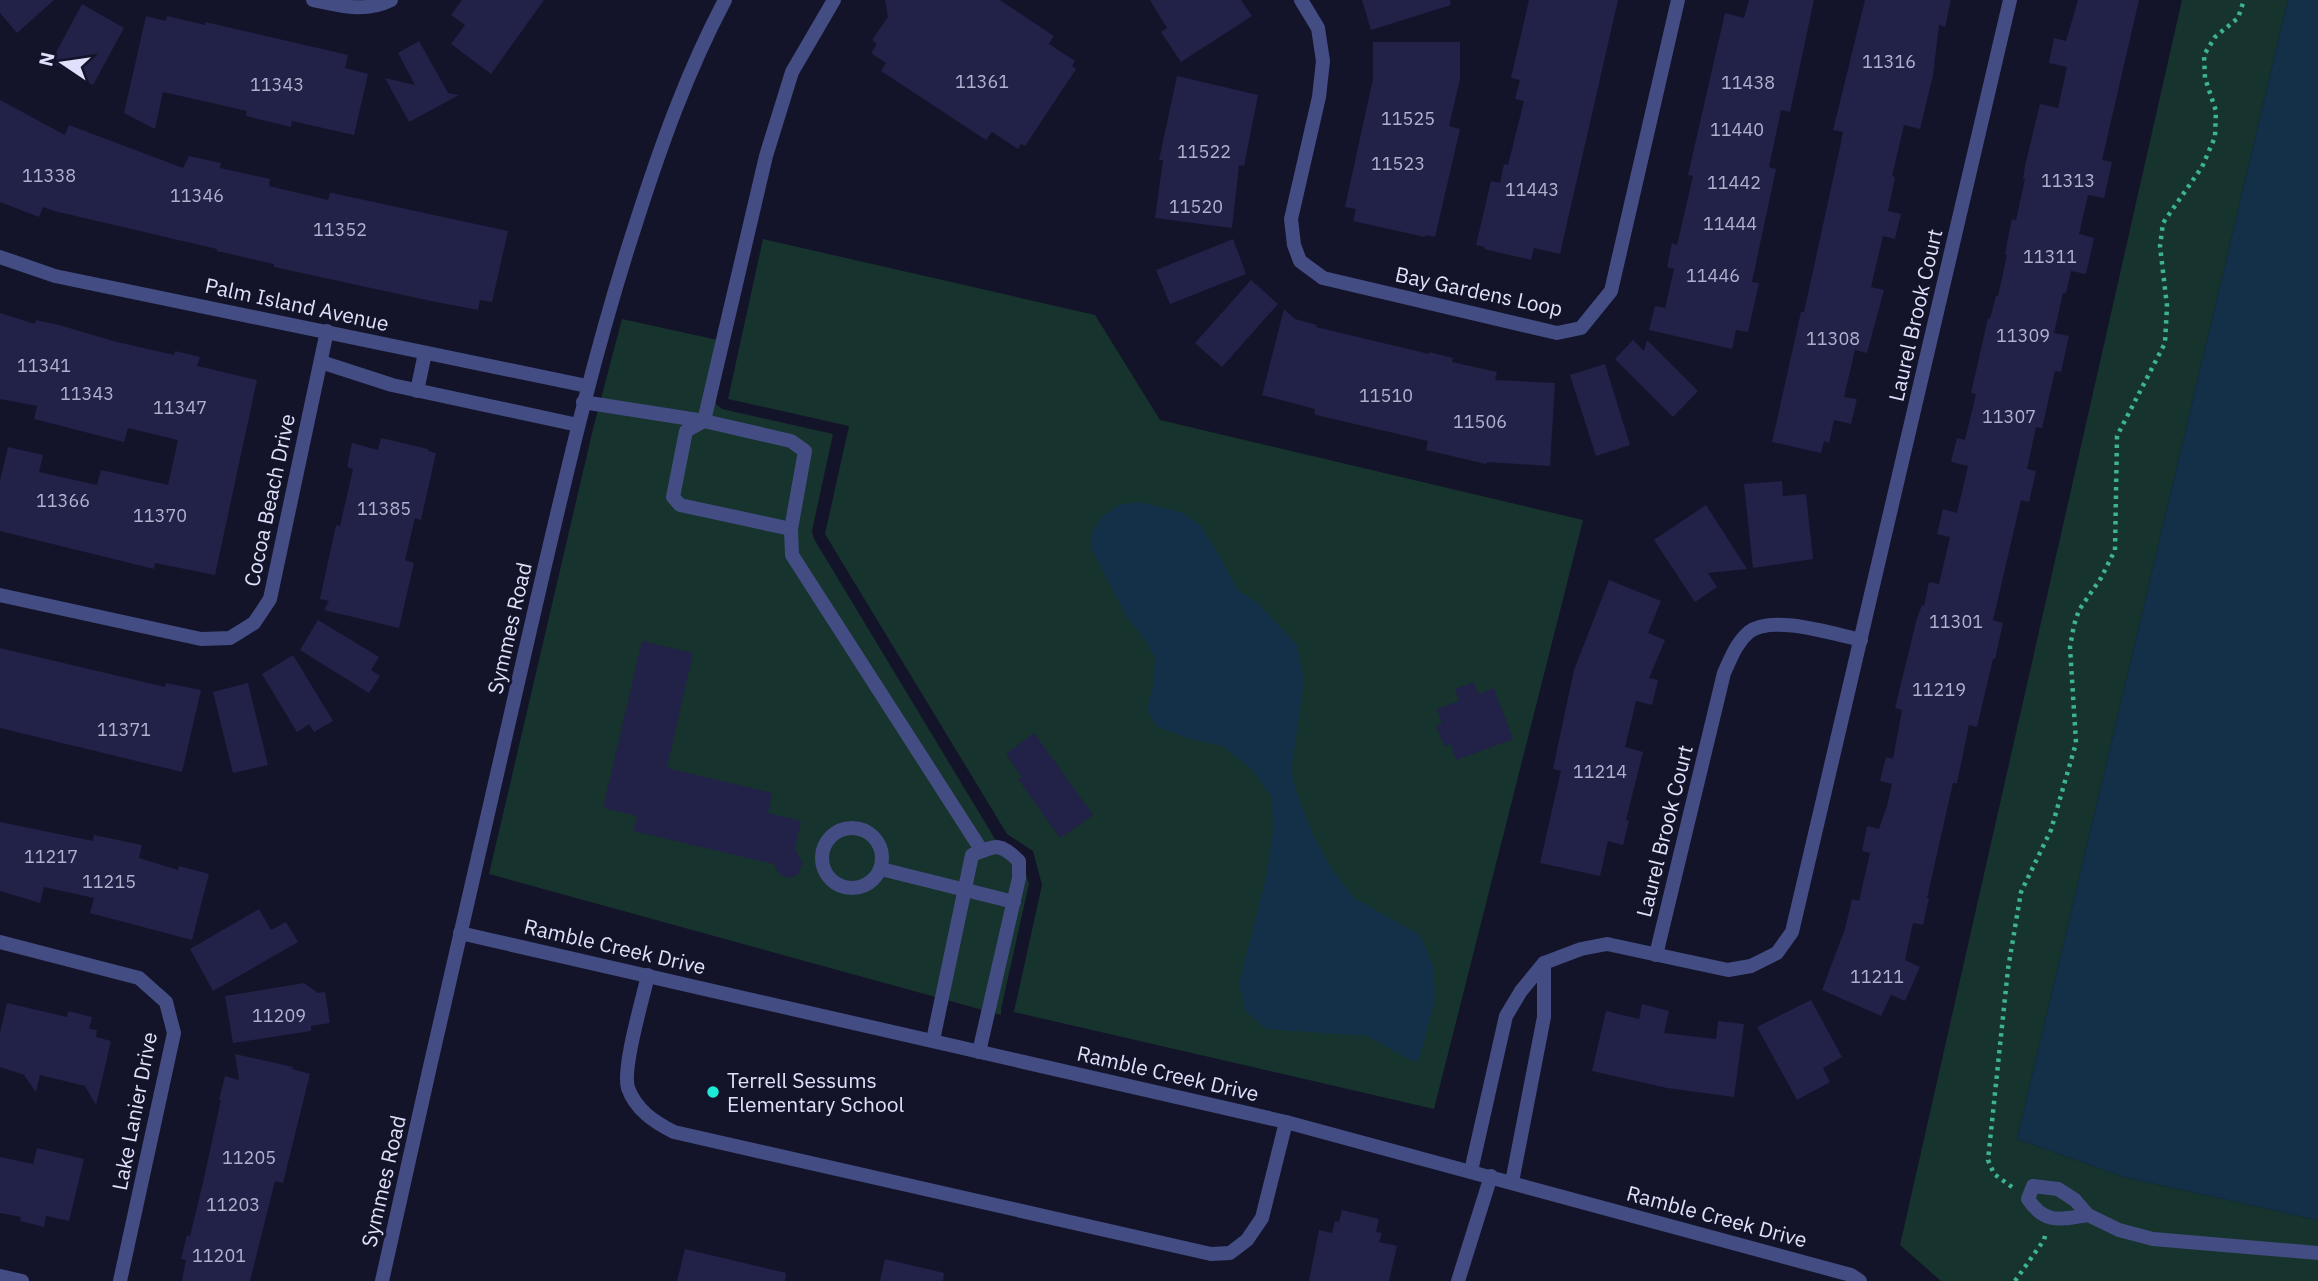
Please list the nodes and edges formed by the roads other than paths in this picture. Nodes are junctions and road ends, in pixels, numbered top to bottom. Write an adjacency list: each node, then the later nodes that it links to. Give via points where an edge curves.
1 (313, 0): 2 (street, via 351,8 379,6)
2 (391, 0)
3 (725, 0): 12 (street, Symmes Road, via 700,47 661,144)
4 (834, 0): 15 (street, via 792,72 766,156)
5 (1300, 0): 6 (street, Bay Gardens Loop, via 1318,28 1323,61 1291,219 1300,261 1323,278 1557,333 1581,328 1611,291)
6 (1678, 0)
7 (2010, 0): 19 (street, Laurel Brook Court)
8 (0, 257): 9 (street, Palm Island Avenue, via 55,276)
9 (327, 331): 10 (street, Palm Island Avenue); 11 (street, Cocoa Beach Drive)
10 (425, 353): 12 (street, Palm Island Avenue); 13 (street)
11 (321, 362): 13 (street); 18 (street, Cocoa Beach Drive, via 270,599 254,623 230,638 201,639)
12 (587, 386): 14 (street, Symmes Road)
13 (417, 391): 16 (street)
14 (583, 402): 15 (street); 16 (street, Symmes Road)
15 (704, 421): 17 (street, via 791,441 805,452); 17 (street, via 686,430 673,497 680,505)
16 (578, 425): 24 (street, Symmes Road)
17 (791, 529): 20 (street, via 792,555)
18 (0, 595)
19 (1861, 640): 26 (street, Laurel Brook Court, via 1792,932 1777,953 1751,966 1728,970); 26 (street, Laurel Brook Court, via 1782,623 1751,630 1735,647 1724,673)
20 (982, 851): 22 (street, via 972,855); 23 (street, via 1005,848 1019,861)
21 (881, 869): 21 (street, via 862,887 842,887 822,866 824,846 829,837 857,827 880,845); 22 (street)
22 (963, 890): 23 (street); 29 (street)
23 (1014, 902): 30 (street)
24 (460, 933): 28 (street, Ramble Creek Drive); 40 (street, Symmes Road)
25 (0, 942): 39 (street, Lake Lanier Drive, via 139,978 166,1002 174,1033)
26 (1656, 955): 27 (street, Laurel Brook Court, via 1607,944)
27 (1544, 963): 32 (street, Laurel Brook Court, via 1506,1016); 34 (street, via 1544,1017)
28 (648, 975): 29 (street, Ramble Creek Drive); 31 (street, via 627,1086 638,1107 655,1123 688,1136 1211,1255 1230,1253 1247,1240 1262,1218)
29 (933, 1040): 30 (street, Ramble Creek Drive)
30 (979, 1052): 31 (street, Ramble Creek Drive)
31 (1286, 1122): 32 (street, Ramble Creek Drive)
32 (1471, 1171): 33 (street, Ramble Creek Drive)
33 (1490, 1176): 34 (street, Ramble Creek Drive); 41 (street)
34 (1512, 1182): 42 (street, Ramble Creek Drive)
35 (2088, 1215): 35 (street, via 2058,1189 2033,1186 2028,1199 2035,1211 2057,1220); 36 (street, via 2119,1230 2153,1238)
36 (2318, 1253)
37 (0, 1276): 38 (street)
38 (22, 1281)
39 (120, 1281)
40 (382, 1281)
41 (1458, 1281)
42 (1860, 1281)

